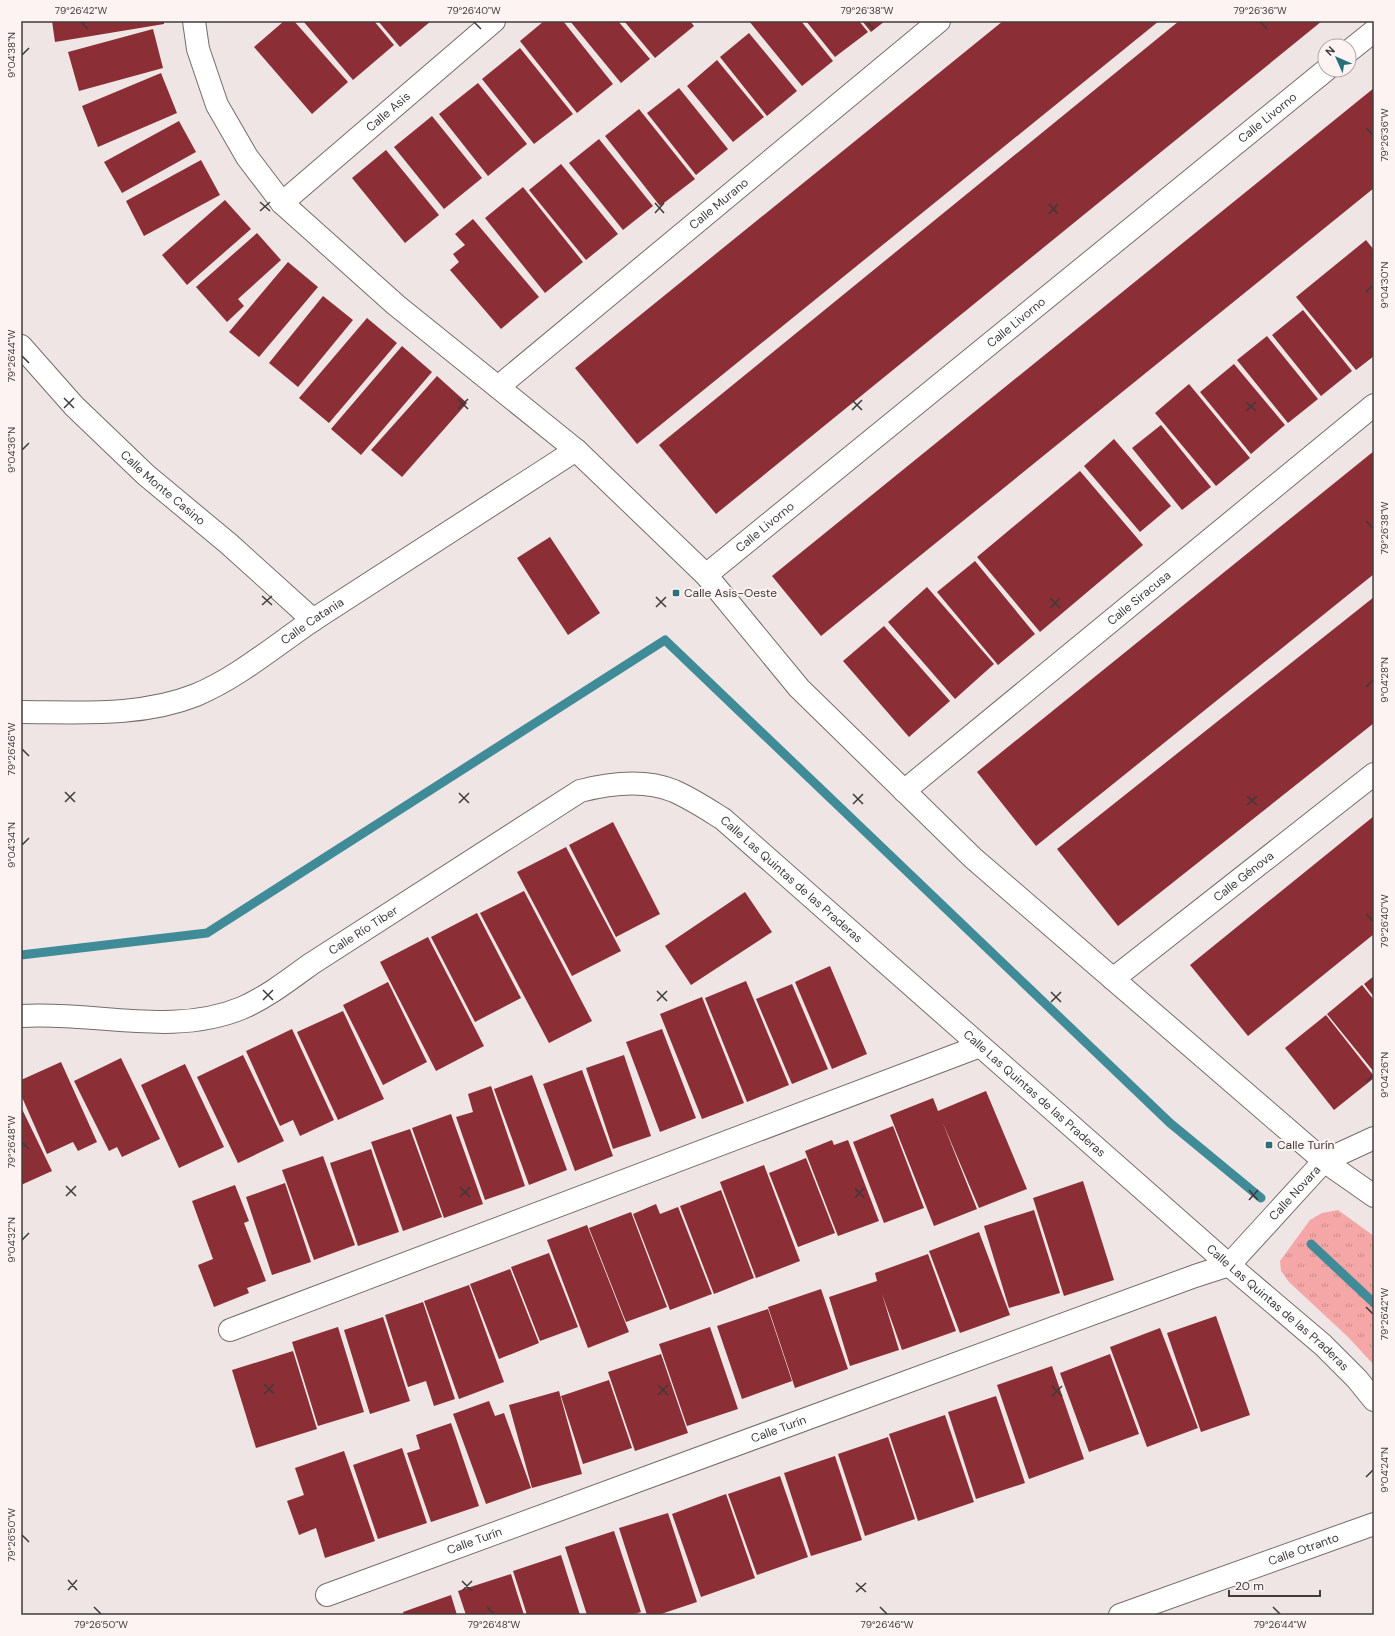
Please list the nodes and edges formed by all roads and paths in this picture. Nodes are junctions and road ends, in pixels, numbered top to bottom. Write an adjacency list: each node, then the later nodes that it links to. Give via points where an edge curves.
1 (194, 21): 7 (street, via 198,49 218,106 247,157)
2 (494, 21): 7 (street, Calle Asis)
3 (939, 21): 9 (street, Calle Murano)
4 (1374, 31): 5 (street)
5 (1357, 45)
6 (1317, 77): 12 (street, Calle Livorno)
7 (282, 203): 9 (street, via 396,305)
8 (21, 346): 13 (street, Calle Monte Casino, via 74,406 146,475 229,544)
9 (498, 387): 11 (street)
10 (1374, 405): 16 (street, Calle Siracusa)
11 (576, 450): 12 (street); 13 (street, Calle Catania)
12 (706, 575): 16 (street, via 799,688)
13 (313, 620): 14 (street, Calle Catania, via 231,676 196,695 157,706 118,711)
14 (21, 712)
15 (1374, 774): 18 (street, Calle Génova)
16 (904, 791): 18 (street, via 973,858)
17 (687, 797): 19 (street, Calle Río Tiber, via 659,786 640,784 601,786 580,791 311,964 279,988 220,1015 194,1020 150,1021); 20 (street, Calle Las Quintas de las Praderas, via 723,819)
18 (1114, 979): 22 (street)
19 (21, 1016)
20 (980, 1046): 24 (street, Calle Las Quintas de las Praderas); 25 (street)
21 (1374, 1138): 22 (street, Calle Novara)
22 (1324, 1161): 23 (street); 24 (street, Calle Novara)
23 (1374, 1196)
24 (1229, 1265): 26 (street, Calle Las Quintas de las Praderas, via 1324,1345); 28 (street, Calle Turín)
25 (230, 1330)
26 (1374, 1400)
27 (1374, 1524): 29 (street, Calle Otranto)
28 (327, 1595)
29 (1120, 1615)

